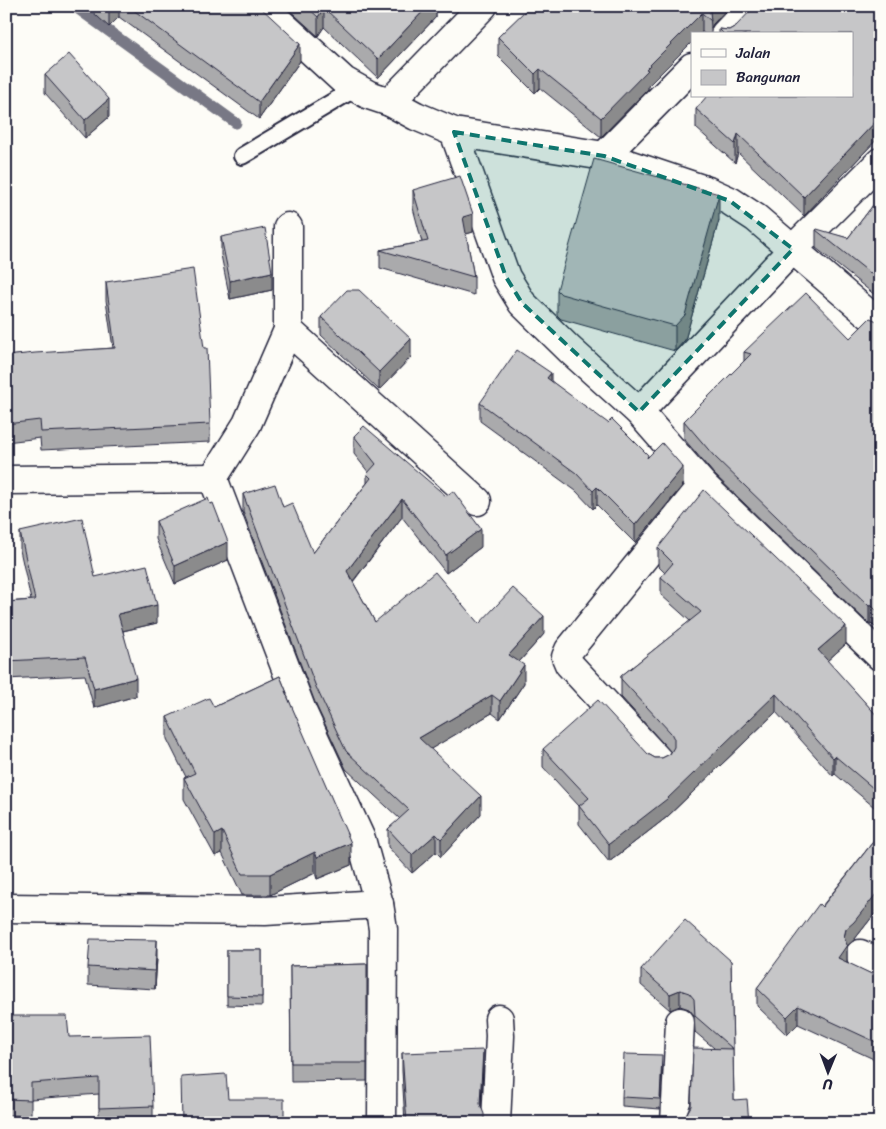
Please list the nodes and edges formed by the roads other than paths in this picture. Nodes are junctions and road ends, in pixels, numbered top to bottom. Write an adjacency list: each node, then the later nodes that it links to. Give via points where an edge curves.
1 (262, 6): 6 (street, via 344,81)
2 (483, 6): 7 (street)
3 (752, 6): 4 (street)
4 (727, 32)
5 (691, 68): 10 (street)
6 (356, 88): 7 (street); 9 (lane)
7 (390, 102): 8 (street)
8 (454, 132): 10 (street); 16 (street, via 506,277 522,303)
9 (242, 156)
10 (604, 156): 13 (street, via 730,201)
11 (880, 162): 13 (street)
12 (288, 227): 15 (street)
13 (793, 249): 14 (street); 16 (street)
14 (880, 324)
15 (288, 330): 17 (street, via 247,424); 20 (street)
16 (639, 412): 19 (street)
17 (213, 478): 18 (street); 23 (street, via 302,710 361,839)
18 (6, 480)
19 (703, 485): 21 (street); 22 (street, via 566,657)
20 (477, 501)
21 (880, 656)
22 (659, 761)
23 (379, 904): 24 (street, via 265,911); 27 (street, via 383,929)
24 (6, 908)
25 (499, 1019): 28 (street)
26 (680, 1022): 29 (street)
27 (382, 1123)
28 (496, 1123)
29 (675, 1123)

